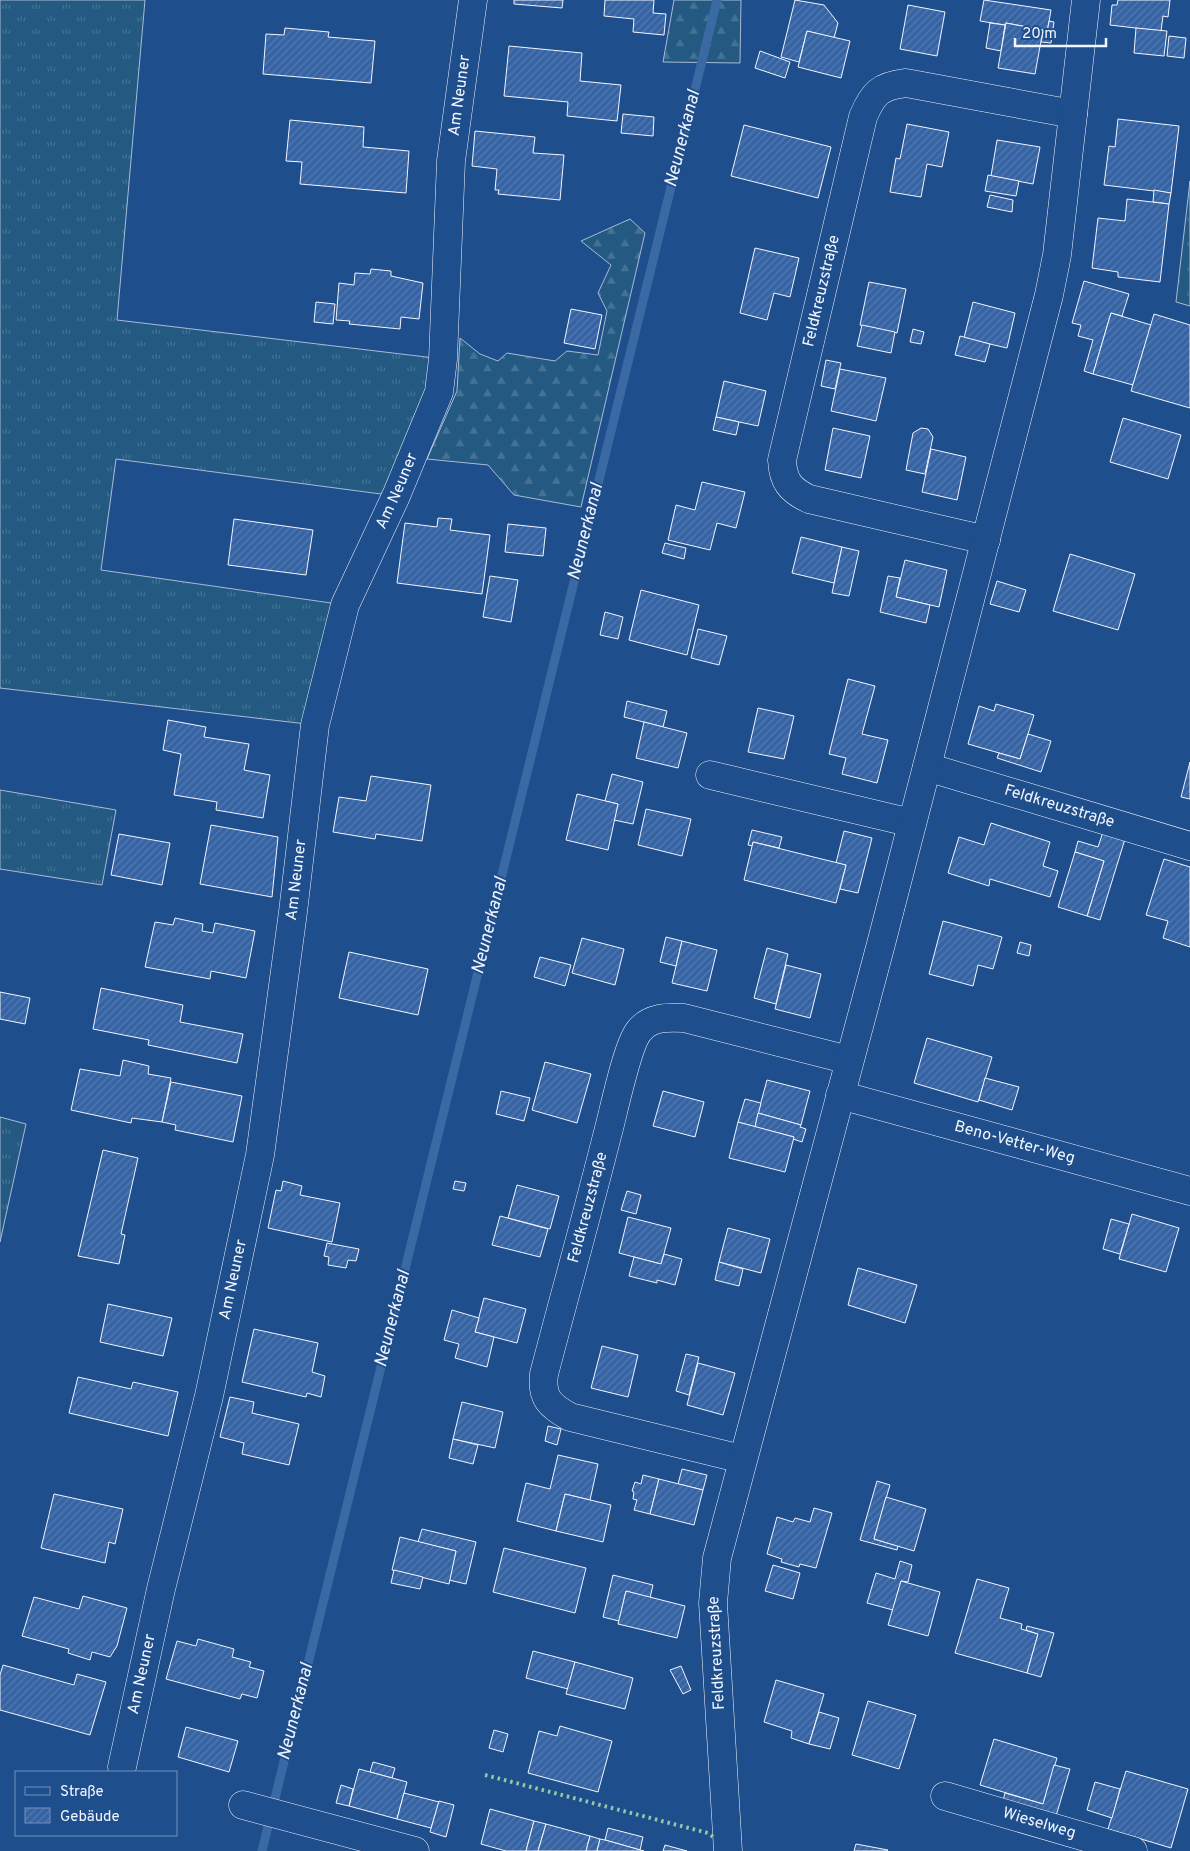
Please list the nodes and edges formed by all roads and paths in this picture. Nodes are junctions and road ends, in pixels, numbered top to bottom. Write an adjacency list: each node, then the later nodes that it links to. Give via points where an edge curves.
1 (472, 0): 13 (street, Am Neuner, via 451,161 439,392 345,606 315,725 260,1155 209,1396 161,1589)
2 (1086, 0): 3 (street, Feldkreuzstraße)
3 (1072, 114): 4 (street, Feldkreuzstraße, via 1057,256); 4 (street, Feldkreuzstraße, via 906,83 885,88 870,100 863,117 782,460 787,484 796,493)
4 (986, 540): 5 (street, Feldkreuzstraße)
5 (927, 767): 7 (street, Feldkreuzstraße); 8 (street, Feldkreuzstraße)
6 (710, 775): 7 (street)
7 (912, 823): 9 (street, Feldkreuzstraße)
8 (1190, 846)
9 (849, 1060): 10 (street, Feldkreuzstraße); 12 (street, Feldkreuzstraße, via 684,1018 651,1020 638,1031 630,1050 612,1115 544,1374 542,1386 546,1397 554,1408 570,1417)
10 (840, 1095): 11 (street, Beno-Vetter-Weg); 12 (street, Feldkreuzstraße)
11 (1190, 1191)
12 (742, 1459): 17 (street, Feldkreuzstraße, via 717,1558 714,1597)
13 (122, 1768)
14 (945, 1796): 18 (street, Wieselweg)
15 (243, 1805): 16 (street)
16 (415, 1851)
17 (728, 1851)
18 (1133, 1851)

